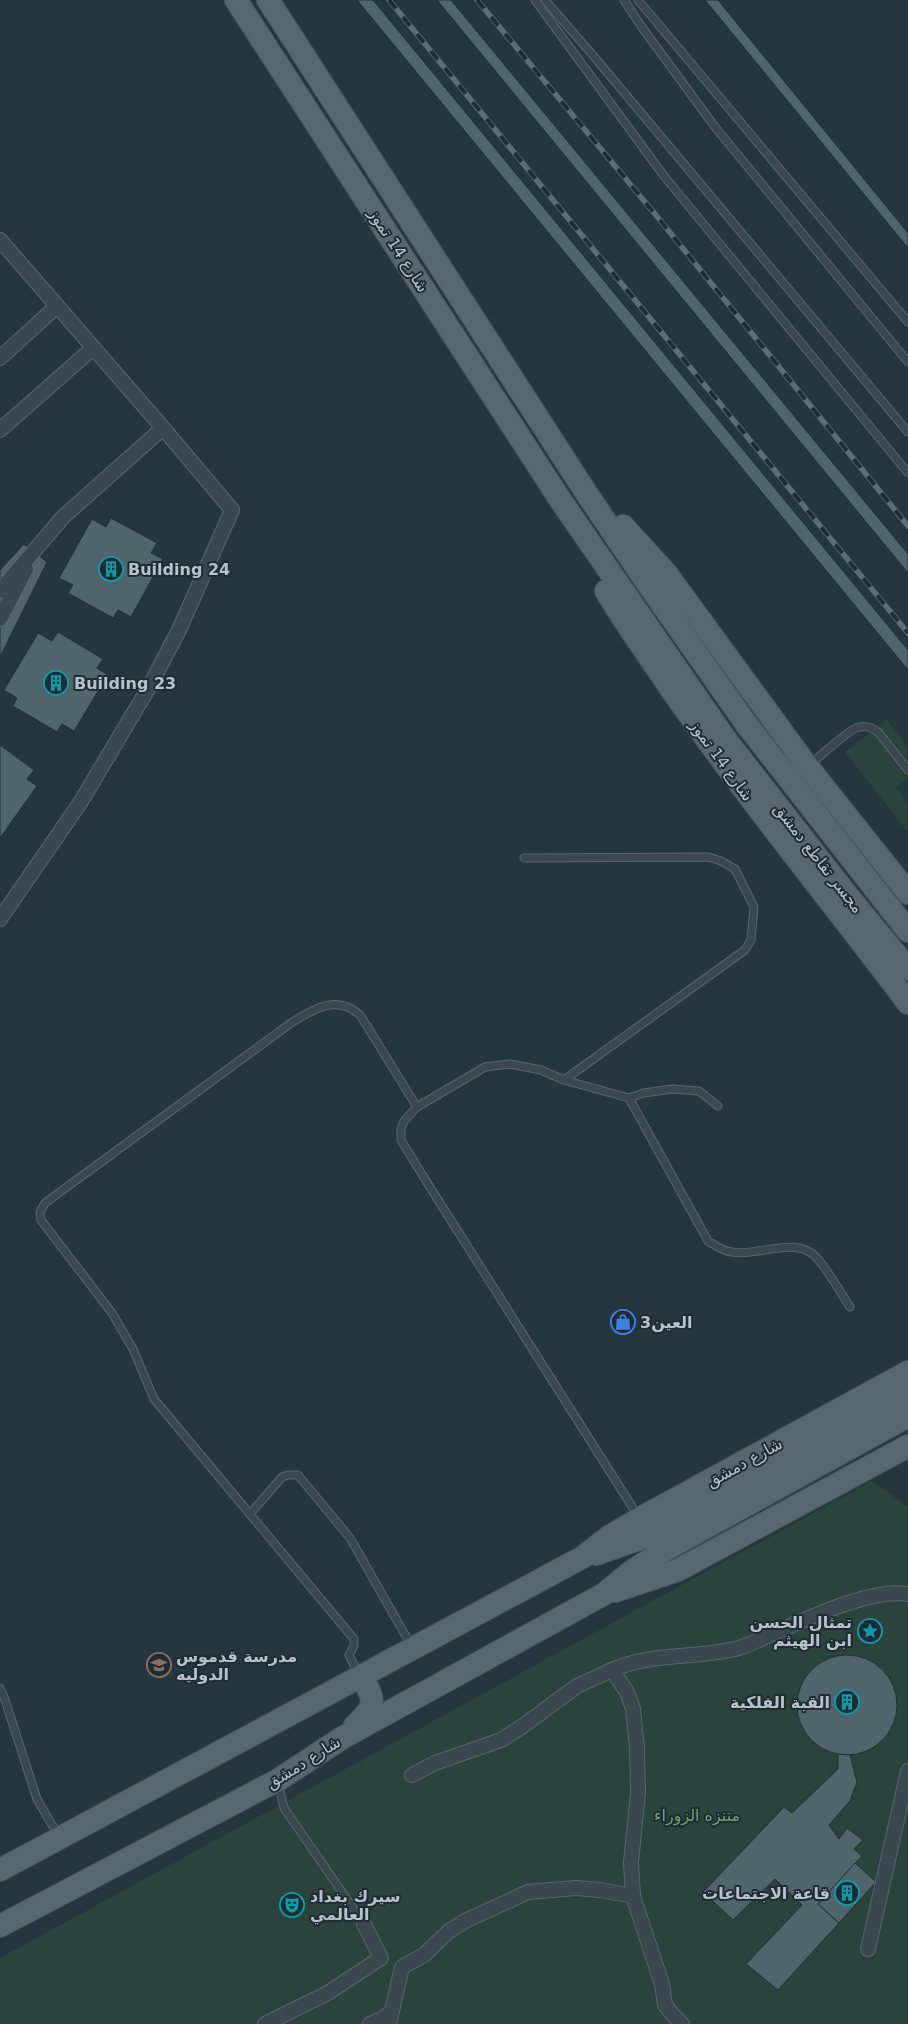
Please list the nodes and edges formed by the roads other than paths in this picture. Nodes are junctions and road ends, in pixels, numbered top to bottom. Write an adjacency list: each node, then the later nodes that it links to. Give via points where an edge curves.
1 (236, 0): 18 (main road, شارع 14 تموز)
2 (268, 0): 17 (main road, شارع 14 تموز)
3 (535, 0): 16 (lane, via 664,176)
4 (544, 0): 15 (lane)
5 (624, 0): 12 (lane, via 715,126)
6 (638, 0): 9 (lane)
7 (0, 240): 8 (street)
8 (57, 306): 10 (street); 11 (street)
9 (908, 322)
10 (94, 348): 13 (street); 14 (street)
11 (0, 358)
12 (908, 362)
13 (163, 428): 19 (street, via 63,516); 28 (street, via 232,510 179,630 143,697 80,803)
14 (0, 430)
15 (908, 432)
16 (908, 473)
17 (585, 491): 20 (main road, شارع 14 تموز); 24 (main road, شارع 14 تموز, via 666,573)
18 (561, 501): 22 (main road, شارع 14 تموز); 31 (main road, شارع 14 تموز, via 587,558 618,611 761,813)
19 (37, 546): 21 (street); 23 (street)
20 (650, 587): 29 (main road, مجسر تقاطع دمشق, via 746,725)
21 (0, 591)
22 (628, 599): 30 (main road, مجسر تقاطع دمشق, via 726,740)
23 (0, 619)
24 (807, 766): 25 (lane, via 856,728 865,727 879,733); 27 (main road, شارع 14 تموز)
25 (908, 770)
26 (524, 858): 32 (lane, via 708,857 735,869 754,907 751,940 745,950)
27 (902, 881)
28 (0, 919)
29 (908, 931)
30 (908, 969)
31 (908, 1003)
32 (564, 1080): 33 (lane); 35 (lane, via 541,1070 510,1064 485,1066)
33 (629, 1098): 34 (lane, via 672,1089 690,1090 699,1091); 36 (lane, via 708,1241 733,1252 799,1248 814,1255)
34 (718, 1106)
35 (417, 1107): 43 (lane, via 360,1015 346,1006 331,1004 291,1023 40,1209 41,1220 123,1330 154,1399); 44 (lane, via 404,1121 402,1140)
36 (850, 1307)
37 (908, 1372): 44 (main road, شارع دمشق)
38 (908, 1393): 45 (main road, شارع دمشق, via 654,1534)
39 (908, 1416): 46 (main road, شارع دمشق, via 663,1551)
40 (908, 1446): 41 (main road, شارع دمشق)
41 (873, 1466): 42 (main road); 46 (main road, شارع دمشق, via 678,1570)
42 (908, 1467)
43 (250, 1514): 48 (lane, via 282,1477 298,1475 350,1538); 50 (lane, via 354,1639 349,1655)
44 (639, 1519): 45 (main road, شارع دمشق, via 610,1536)
45 (583, 1558): 48 (main road, شارع دمشق)
46 (604, 1594): 52 (main road, شارع دمشق)
47 (908, 1594): 49 (street, via 878,1594 738,1648 634,1661)
48 (413, 1649): 50 (main road, شارع دمشق)
49 (612, 1670): 54 (street, via 577,1686 501,1740); 58 (street, via 627,1692 636,1729 638,1793 631,1862)
50 (361, 1677): 52 (main road, via 372,1695 372,1706); 56 (main road, شارع دمشق)
51 (0, 1688): 56 (lane, via 37,1799)
52 (342, 1738): 55 (main road, شارع دمشق)
53 (908, 1771): 61 (street)
54 (412, 1775)
55 (278, 1780): 59 (lane, via 284,1808); 60 (main road, شارع دمشق)
56 (61, 1836): 57 (main road, شارع دمشق)
57 (5, 1862)
58 (633, 1896): 63 (street, via 576,1888 528,1892 465,1921 424,1955); 67 (street, via 660,1976 665,2005)
59 (364, 1924): 62 (street)
60 (0, 1926)
61 (868, 1949)
62 (380, 1958): 63 (street); 65 (street, via 349,1981)
63 (402, 1967): 64 (street)
64 (390, 2017): 66 (street)
65 (265, 2024)
66 (370, 2024)
67 (682, 2024)

